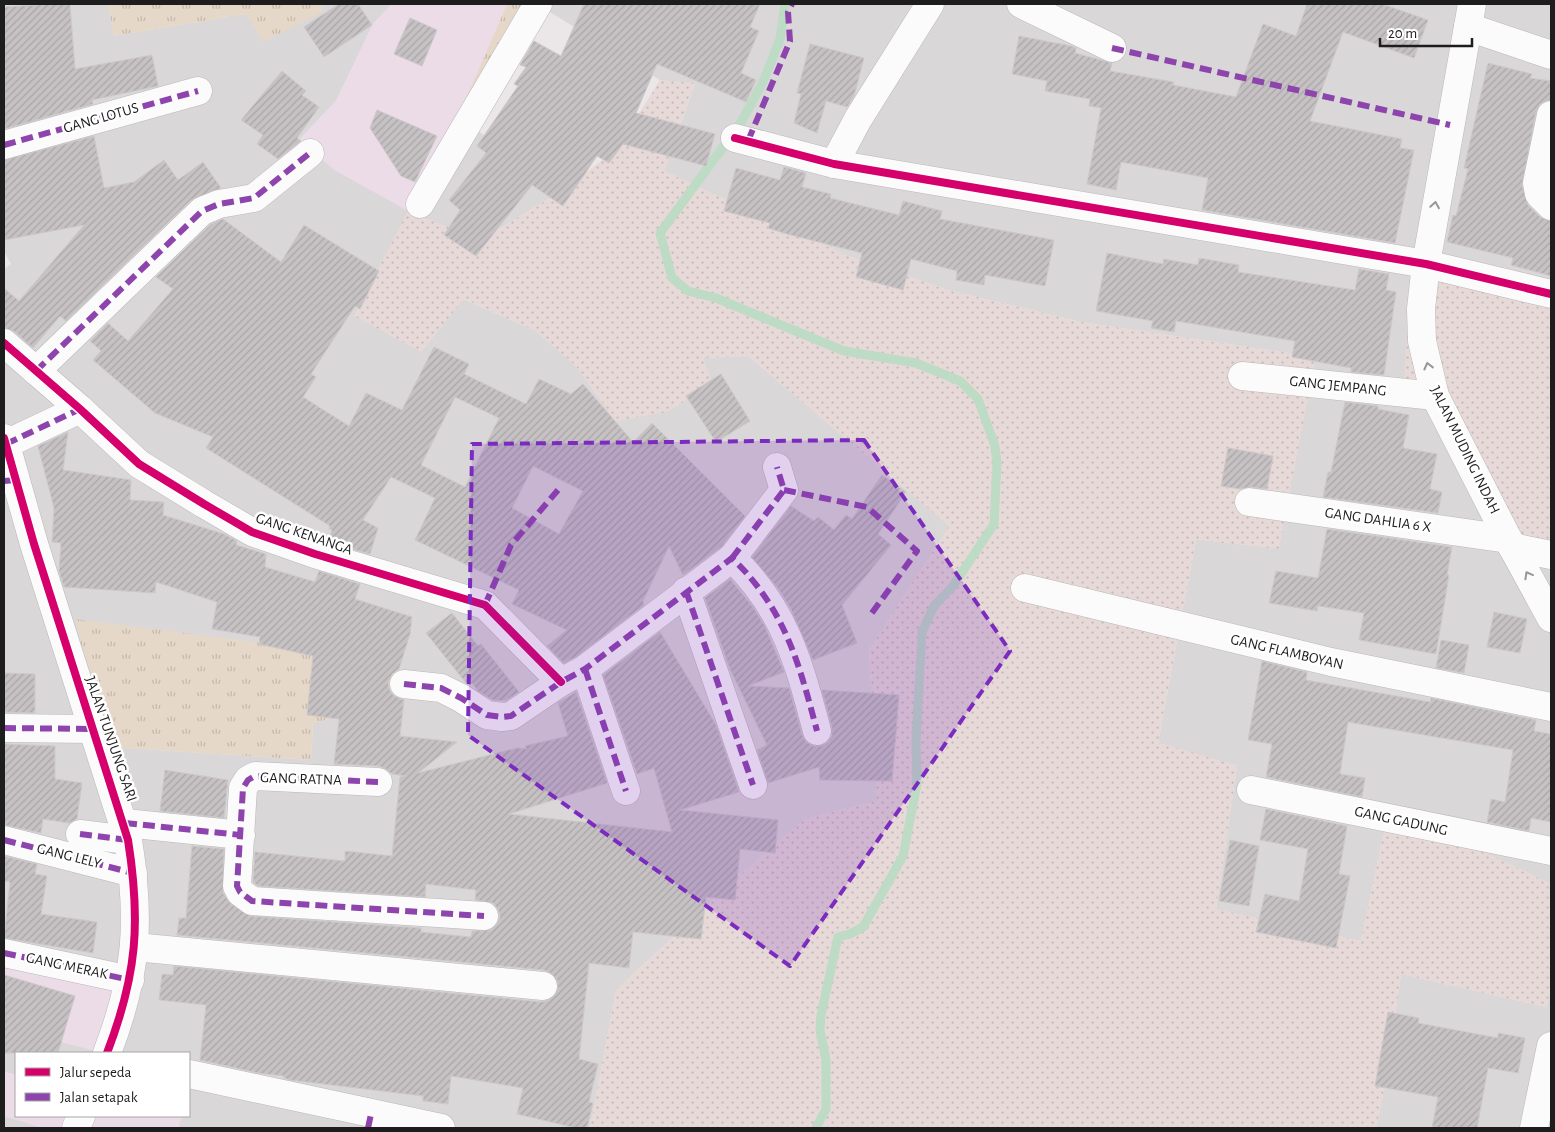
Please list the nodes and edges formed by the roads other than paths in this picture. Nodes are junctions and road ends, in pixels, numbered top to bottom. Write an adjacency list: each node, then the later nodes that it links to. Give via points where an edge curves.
1 (538, 4): 13 (street)
2 (930, 4): 12 (street, via 858,119)
3 (1021, 4): 5 (street)
4 (1470, 15): 6 (street); 15 (street, JALAN MUDING INDAH, one-way to 4)
5 (1112, 48)
6 (1551, 55)
7 (198, 91): 10 (street, GANG LOTUS)
8 (1551, 115): 14 (street, via 1537,183 1539,194)
9 (735, 138): 12 (street)
10 (4, 146)
11 (310, 153): 18 (street, via 254,198 219,204 202,211)
12 (834, 164): 15 (street)
13 (420, 204)
14 (1551, 206)
15 (1426, 264): 16 (street); 20 (street, JALAN MUDING INDAH, one-way to 15, via 1422,341 1421,309)
16 (1551, 294)
17 (4, 343): 18 (street, GANG KENANGA)
18 (36, 371): 21 (street, GANG KENANGA)
19 (1242, 376): 20 (street, GANG JEMPANG)
20 (1435, 396): 26 (street, JALAN MUDING INDAH)
21 (80, 409): 22 (street); 32 (street, GANG KENANGA, via 139,464 252,532 485,605)
22 (5, 441): 24 (street, JALAN TUNJUNG SARI)
23 (776, 467): 28 (street, via 784,490)
24 (10, 481): 36 (street, JALAN TUNJUNG SARI, via 34,544)
25 (1249, 502): 26 (street, GANG DAHLIA 6 X)
26 (1510, 543): 27 (street, GANG DAHLIA 6 X); 31 (street, JALAN MUDING INDAH, one-way to 26)
27 (1551, 555)
28 (732, 558): 30 (street); 37 (street, via 764,596 788,634)
29 (1025, 588): 34 (street, GANG FLAMBOYAN, via 1331,662)
30 (686, 591): 32 (street); 39 (street)
31 (1551, 618)
32 (573, 676): 33 (street, via 511,716 492,717 441,688); 41 (street)
33 (404, 684)
34 (1551, 707)
35 (4, 728): 36 (street)
36 (92, 729): 42 (street, JALAN TUNJUNG SARI)
37 (817, 731)
38 (378, 782): 44 (street, GANG RATNA, via 255,776 243,788)
39 (754, 785)
40 (1251, 790): 46 (street, GANG GADUNG)
41 (626, 791)
42 (127, 831): 43 (street, GANG LELY); 44 (street); 47 (street, JALAN TUNJUNG SARI)
43 (80, 834)
44 (241, 835): 48 (street, GANG RATNA, via 237,886 252,901)
45 (4, 840): 47 (street, GANG LELY)
46 (1551, 851)
47 (133, 873): 49 (street, JALAN TUNJUNG SARI, via 137,924)
48 (484, 916)
49 (135, 947): 51 (street, JALAN TUNJUNG SARI); 52 (street)
50 (4, 953): 51 (street, GANG MERAK)
51 (130, 980): 54 (street, JALAN TUNJUNG SARI)
52 (543, 986)
53 (1551, 1046): 58 (street)
54 (108, 1052)
55 (190, 1074): 56 (street)
56 (369, 1121): 57 (street)
57 (441, 1128)
58 (1534, 1128)

